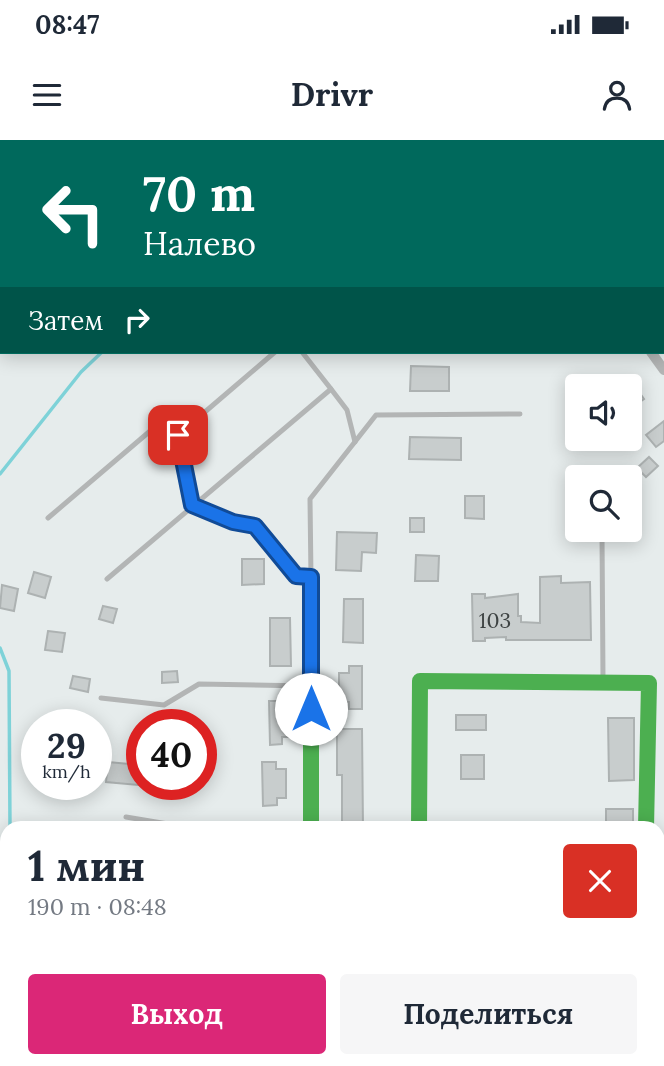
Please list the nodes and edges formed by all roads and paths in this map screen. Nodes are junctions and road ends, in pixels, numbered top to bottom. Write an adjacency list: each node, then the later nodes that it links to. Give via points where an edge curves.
1 (273, 354): 7 (lane)
2 (305, 354): 5 (lane)
3 (652, 354): 4 (street)
4 (664, 370)
5 (331, 388): 8 (lane, via 347,410); 9 (lane)
6 (520, 414): 8 (lane, via 376,415)
7 (178, 435): 9 (lane); 10 (lane, via 163,420)
8 (355, 442): 12 (lane, via 310,499)
9 (192, 505): 12 (lane, via 255,526 296,576); 13 (lane)
10 (48, 518)
11 (602, 542): 14 (lane)
12 (311, 577): 15 (street)
13 (107, 579)
14 (603, 682): 20 (street, via 419,681); 21 (street, via 649,683)
15 (311, 686): 16 (lane, via 199,684 164,705); 19 (street)
16 (101, 698)
17 (126, 817): 18 (lane)
18 (150, 821)
19 (311, 821)
20 (419, 821)
21 (646, 821)

